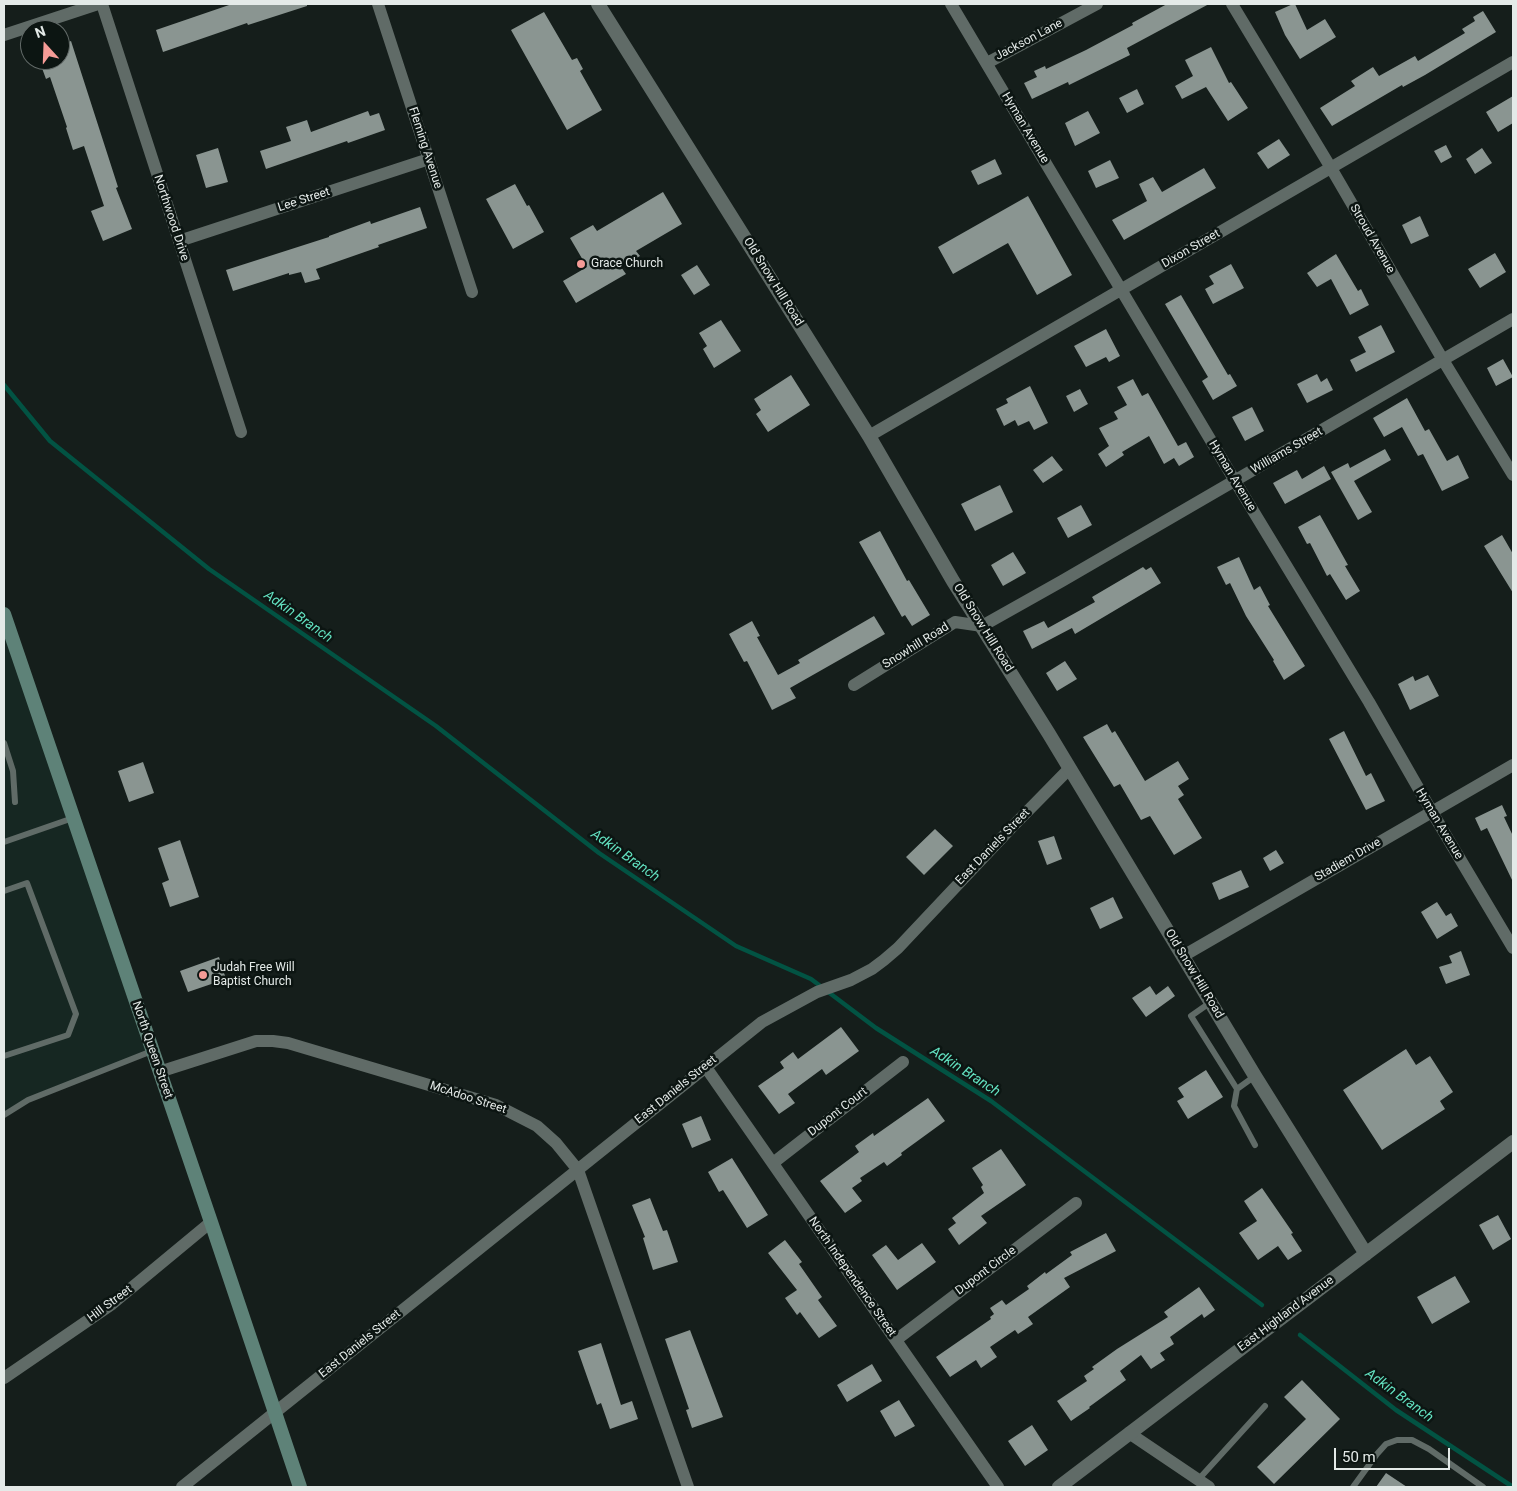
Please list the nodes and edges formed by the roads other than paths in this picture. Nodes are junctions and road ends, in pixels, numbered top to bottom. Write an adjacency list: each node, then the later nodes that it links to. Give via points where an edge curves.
1 (98, 4): 8 (street)
2 (102, 4): 13 (street, Northwood Drive)
3 (378, 4): 11 (street, Fleming Avenue)
4 (598, 4): 19 (street, Old Snow Hill Road)
5 (951, 4): 10 (street, Hyman Avenue)
6 (1098, 4): 10 (street, Jackson Lane)
7 (1232, 4): 12 (street, Stroud Avenue)
8 (4, 34)
9 (1513, 62): 12 (street, Dixon Street)
10 (987, 63): 14 (street, Hyman Avenue)
11 (429, 158): 13 (street, Lee Street); 15 (street, Fleming Avenue)
12 (1331, 168): 14 (street, Dixon Street); 17 (street, Stroud Avenue)
13 (179, 241): 18 (street, Northwood Drive)
14 (1122, 289): 19 (street, Dixon Street); 21 (street, Hyman Avenue)
15 (472, 292)
16 (1513, 319): 17 (street, Williams Street)
17 (1443, 360): 20 (street, Stroud Avenue); 21 (street, Williams Street)
18 (241, 432)
19 (869, 436): 23 (street, Old Snow Hill Road)
20 (1513, 474)
21 (1235, 481): 23 (street, Williams Street); 29 (street, Hyman Avenue)
22 (4, 614): 30 (main road, North Queen Street)
23 (982, 626): 24 (street, Snowhill Road, via 955,622); 27 (street, Old Snow Hill Road)
24 (854, 685)
25 (4, 743): 28 (lane, via 13,771)
26 (1513, 765): 29 (street, Stadiem Drive)
27 (1069, 769): 34 (street, Old Snow Hill Road); 39 (street, East Daniels Street, via 884,960 851,980 817,992 762,1022)
28 (15, 802)
29 (1432, 812): 33 (street, Hyman Avenue); 34 (street, Stadiem Drive)
30 (73, 818): 31 (lane); 36 (main road, North Queen Street)
31 (4, 842)
32 (4, 891): 37 (lane, via 27,883 76,1014 68,1035)
33 (1513, 948)
34 (1183, 956): 35 (street, Old Snow Hill Road)
35 (1211, 1001): 41 (street, Old Snow Hill Road); 42 (lane, via 1191,1016)
36 (152, 1051): 40 (main road, North Queen Street); 43 (lane, via 28,1100)
37 (4, 1056)
38 (903, 1062): 46 (street, Dupont Court)
39 (705, 1066): 46 (street, North Independence Street); 47 (street, East Daniels Street)
40 (159, 1072): 47 (street, McAdoo Street, via 256,1042 288,1044 496,1105 536,1126 556,1143); 49 (main road, North Queen Street)
41 (1255, 1076): 42 (lane); 50 (street, Old Snow Hill Road)
42 (1237, 1089): 45 (lane, via 1234,1106)
43 (4, 1114)
44 (1513, 1142): 50 (street, East Highland Avenue)
45 (1255, 1145)
46 (773, 1163): 51 (street, North Independence Street)
47 (578, 1170): 54 (street, East Daniels Street); 59 (street, McAdoo Street)
48 (1076, 1203): 51 (street, Dupont Circle)
49 (211, 1222): 52 (street, Hill Street, via 112,1304); 54 (main road, North Queen Street)
50 (1366, 1254): 55 (street, East Highland Avenue)
51 (896, 1340): 60 (street, North Independence Street)
52 (4, 1378)
53 (1265, 1406): 56 (lane)
54 (275, 1412): 57 (street, East Daniels Street); 58 (main road, North Queen Street)
55 (1129, 1433): 56 (street); 61 (street, East Highland Avenue)
56 (1198, 1480): 62 (street)
57 (182, 1487)
58 (300, 1487)
59 (688, 1487)
60 (998, 1487)
61 (1059, 1487)
62 (1209, 1487)
63 (1353, 1487): 64 (lane, via 1386,1444 1397,1440 1412,1440 1429,1449)
64 (1483, 1487)

